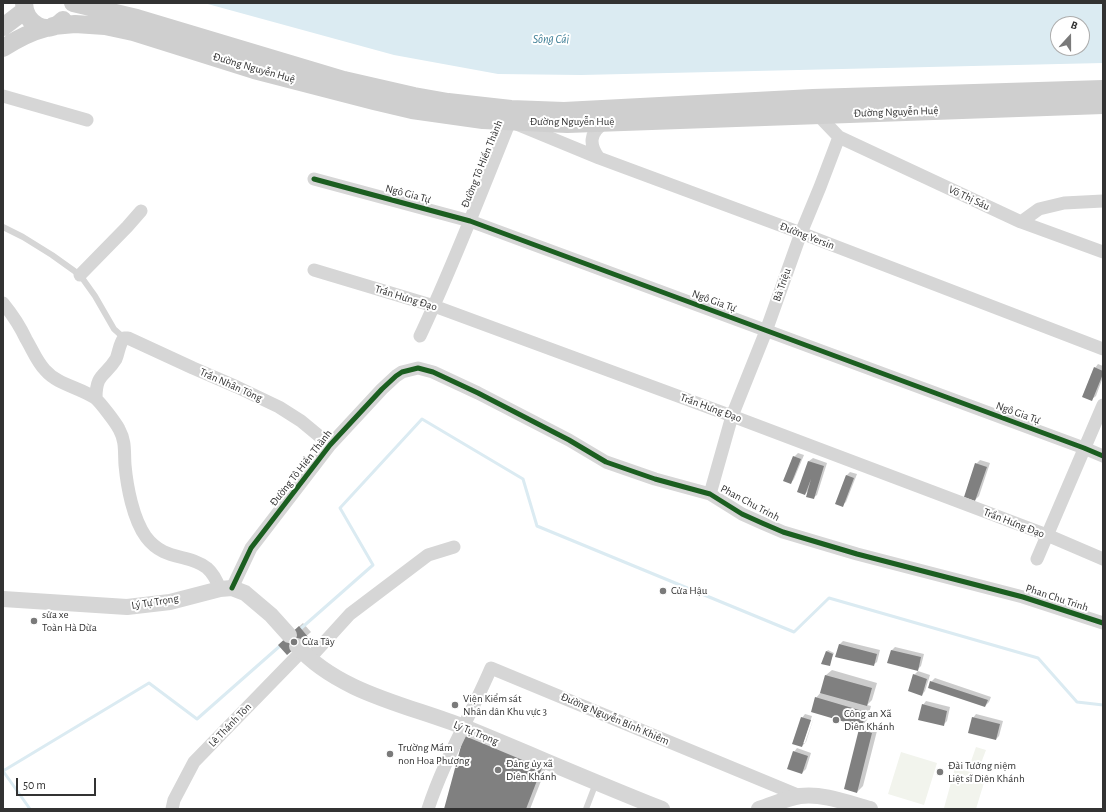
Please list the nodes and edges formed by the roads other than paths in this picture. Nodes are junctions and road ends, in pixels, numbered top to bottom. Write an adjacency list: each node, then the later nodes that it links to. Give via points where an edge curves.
1 (63, 3): 5 (main road, via 67,12 65,17 60,23)
2 (73, 3): 7 (main road, Đường Nguyễn Huệ, via 137,18)
3 (24, 5): 4 (main road); 5 (main road, via 27,17 32,23)
4 (3, 27)
5 (50, 27): 6 (main road, Đường Nguyễn Huệ, via 32,31); 7 (main road, Đường Nguyễn Huệ, via 75,24 105,26)
6 (3, 48)
7 (257, 62): 12 (main road, Đường Nguyễn Huệ, via 374,102 412,110 447,116)
8 (1103, 89): 10 (main road, Đường Nguyễn Huệ)
9 (3, 96): 14 (street)
10 (813, 98): 12 (main road, Đường Nguyễn Huệ); 13 (main road)
11 (1103, 105): 13 (main road, Đường Nguyễn Huệ)
12 (511, 115): 15 (main road, Đường Nguyễn Huệ, via 567,124); 17 (street, Đường Yersin); 21 (street, Đường Tô Hiến Thành)
13 (818, 115): 15 (main road, Đường Nguyễn Huệ); 16 (street)
14 (87, 120)
15 (604, 123): 17 (street, via 597,128 592,143 592,149)
16 (839, 137): 22 (street, Võ Thị Sáu); 24 (street, Bà Triệu)
17 (599, 158): 24 (street, Đường Yersin)
18 (314, 179): 21 (street, Ngô Gia Tự)
19 (1103, 201): 22 (street, via 1064,203 1039,209)
20 (141, 211): 27 (street)
21 (470, 221): 29 (street, Đường Tô Hiến Thành); 30 (street, Ngô Gia Tự)
22 (1021, 222): 25 (street, Võ Thị Sáu)
23 (3, 227): 27 (lane, Trần Nhân Tông, via 23,236)
24 (800, 233): 30 (street, Bà Triệu); 33 (street, Đường Yersin)
25 (1103, 252)
26 (314, 270): 29 (street, Trần Hưng Đạo)
27 (80, 275): 32 (lane, Trần Nhân Tông, via 114,329)
28 (3, 303): 35 (street, via 24,333 45,371)
29 (434, 306): 31 (street, Đường Tô Hiến Thành); 37 (street, Trần Hưng Đạo)
30 (766, 331): 37 (street, Bà Triệu); 39 (street, Ngô Gia Tự)
31 (420, 336)
32 (124, 338): 35 (street, via 116,359 99,380); 38 (street, Trần Nhân Tông, via 279,407 301,421)
33 (1103, 350)
34 (402, 372): 38 (street, Đường Tô Hiến Thành, via 382,389); 41 (street, Phan Chu Trinh, via 418,368 433,372 538,423 606,462)
35 (96, 398): 46 (street, via 114,420 125,443 126,474 132,504 146,536 163,551 197,562 208,569)
36 (1103, 405): 39 (street)
37 (732, 416): 41 (street, Bà Triệu); 42 (street, Trần Hưng Đạo)
38 (330, 446): 46 (street, Đường Tô Hiến Thành, via 251,548)
39 (1084, 448): 40 (street, Ngô Gia Tự); 42 (street)
40 (1103, 456)
41 (710, 494): 48 (street, Phan Chu Trinh, via 749,517 783,532 1024,597)
42 (1048, 535): 44 (street); 45 (street, Trần Hưng Đạo)
43 (454, 547): 49 (street, Lê Thánh Tôn, via 428,555 350,614)
44 (1037, 559)
45 (1103, 559)
46 (226, 588): 47 (street, Lý Tự Trọng, via 170,602 127,607); 49 (street, Lý Tự Trọng, via 245,593 272,615)
47 (3, 599)
48 (1103, 623)
49 (300, 647): 50 (street, Lý Tự Trọng, via 333,676 354,688); 53 (street, Lê Thánh Tôn, via 194,762 174,800)
50 (463, 727): 51 (street, Lý Tự Trọng); 52 (street, Đường Nguyễn Bỉnh Khiêm, via 491,668); 54 (street)
51 (596, 783): 55 (lane); 56 (street, Lý Tự Trọng)
52 (800, 796): 57 (street); 58 (street, via 828,798)
53 (172, 809)
54 (428, 809)
55 (586, 809)
56 (662, 809)
57 (759, 809)
58 (870, 809)

